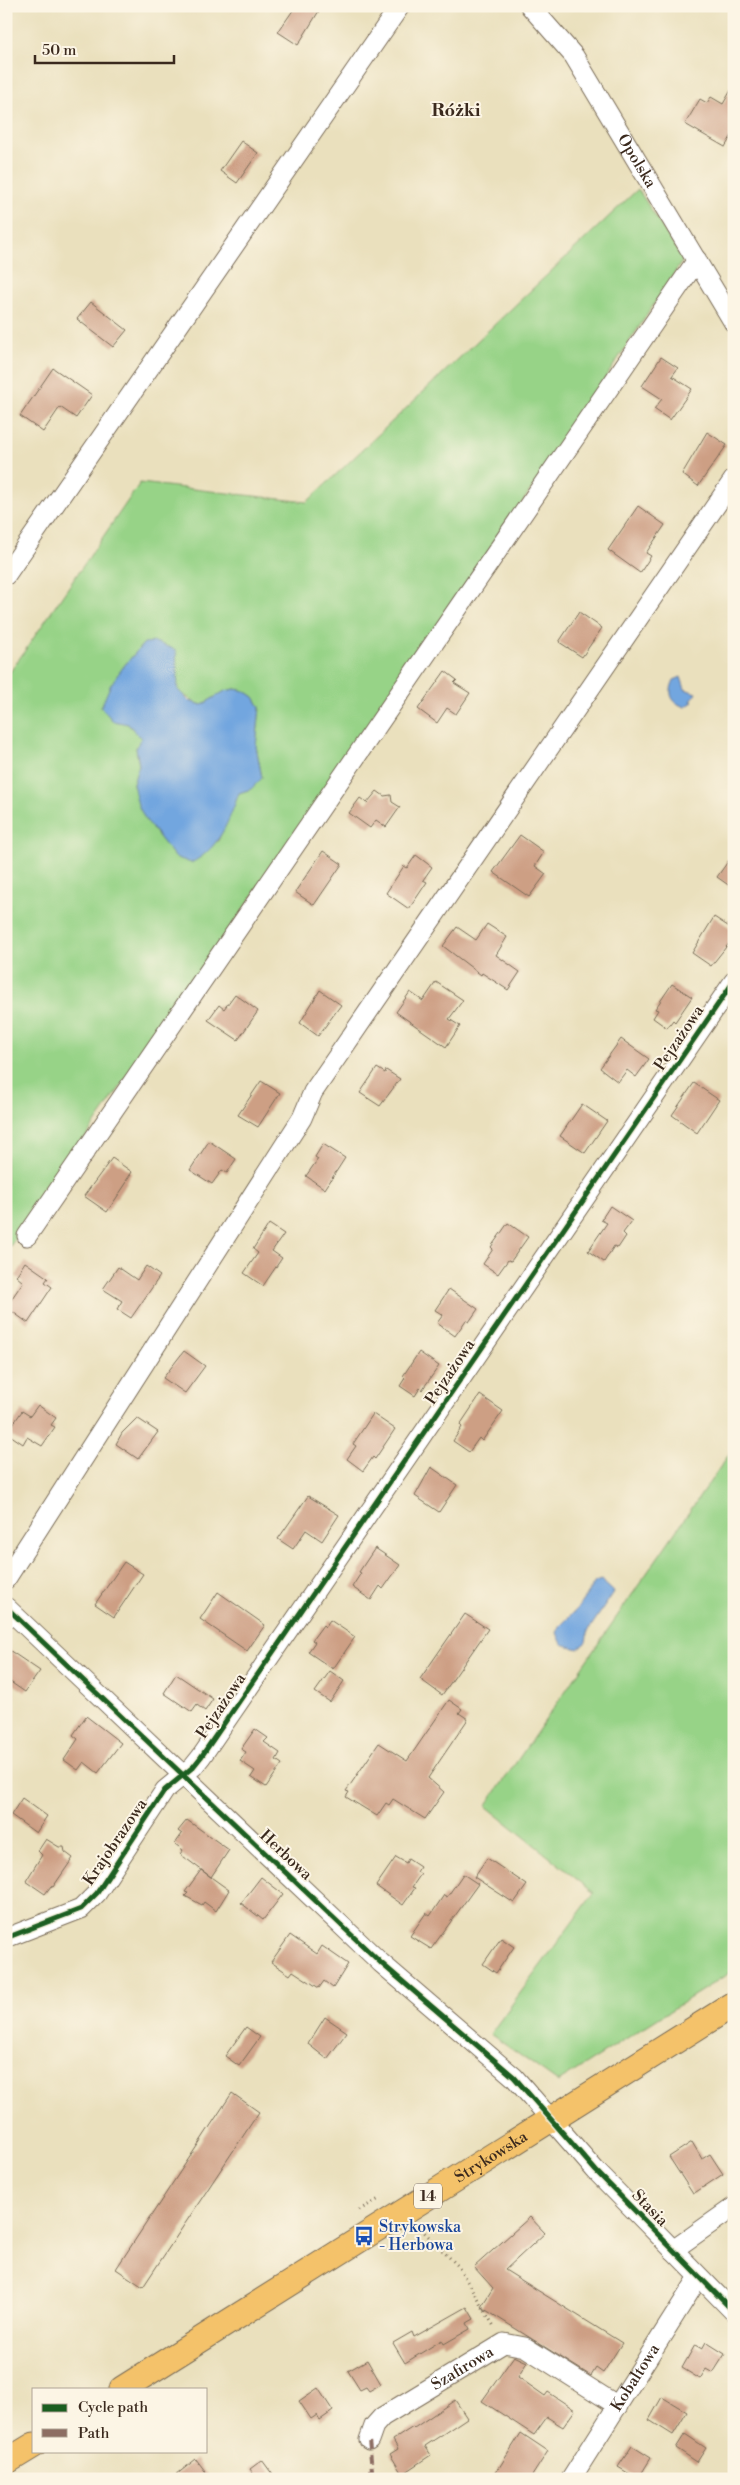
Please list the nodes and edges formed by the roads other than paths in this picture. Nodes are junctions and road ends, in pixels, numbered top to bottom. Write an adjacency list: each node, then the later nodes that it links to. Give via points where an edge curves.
1 (400, 6): 6 (street)
2 (530, 6): 3 (street, Opolska, via 574,56)
3 (697, 260): 4 (street, Opolska); 8 (street)
4 (734, 323)
5 (734, 479): 9 (street, via 313,1092 302,1118)
6 (6, 575)
7 (734, 981): 11 (street, Pejzażowa, via 201,1757)
8 (27, 1236)
9 (6, 1579)
10 (6, 1607): 11 (street, Herbowa)
11 (183, 1775): 12 (street, Krajobrazowa, via 165,1790 97,1893 81,1909); 14 (street, Herbowa, via 381,1963 514,2077)
12 (6, 1938)
13 (734, 2004): 14 (main road, Strykowska / 14)
14 (550, 2119): 16 (street, Stasia); 19 (main road, Strykowska / 14)
15 (734, 2207): 16 (street)
16 (672, 2250): 17 (street, Stasia)
17 (699, 2277): 18 (street, Stasia); 20 (street, Kobaltowa)
18 (734, 2312)
19 (124, 2388)
20 (618, 2406): 21 (street, Szafirowa, via 525,2347 504,2343 382,2416); 24 (street, Kobaltowa)
21 (369, 2440)
22 (32, 2446): 23 (main road)
23 (6, 2462)
24 (571, 2479)

